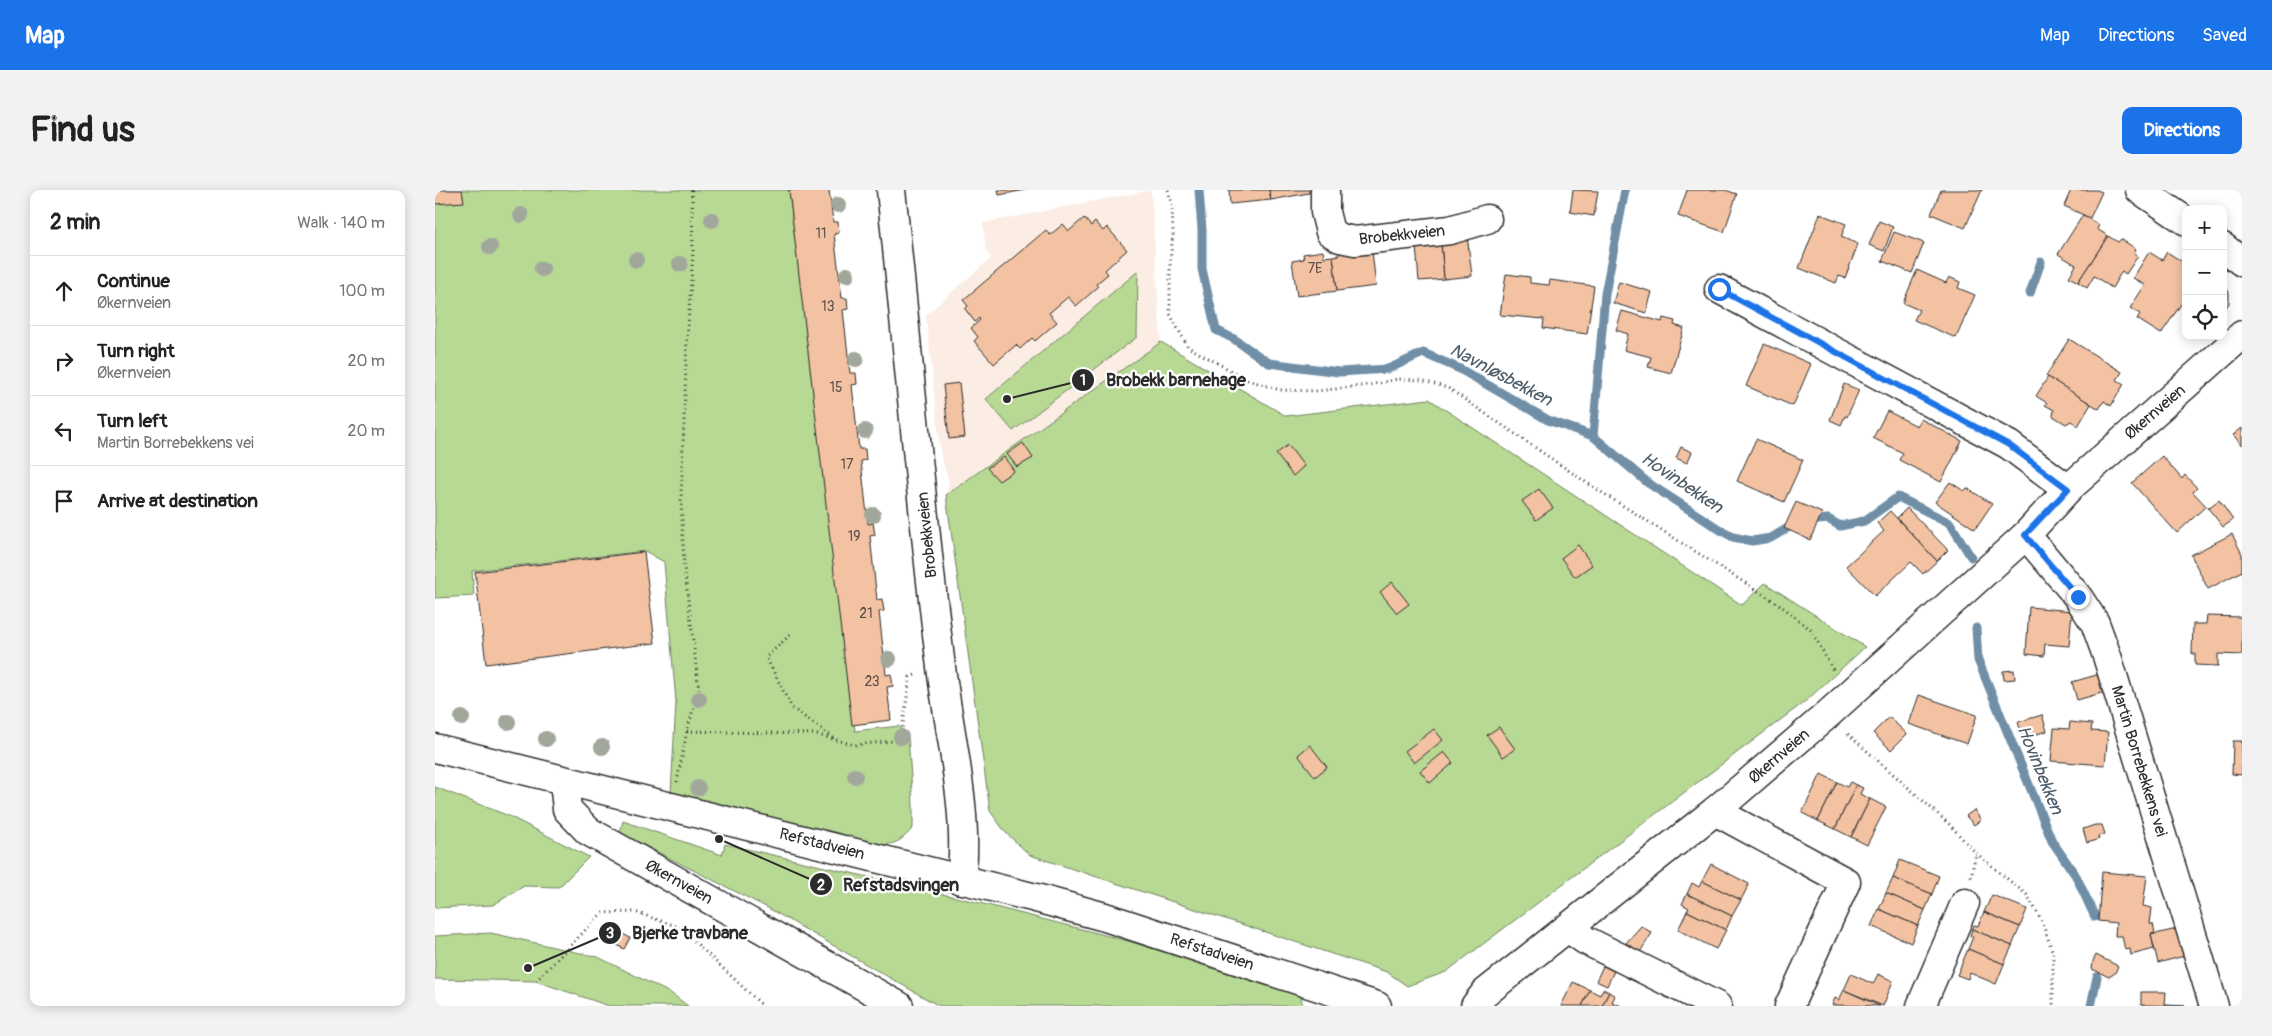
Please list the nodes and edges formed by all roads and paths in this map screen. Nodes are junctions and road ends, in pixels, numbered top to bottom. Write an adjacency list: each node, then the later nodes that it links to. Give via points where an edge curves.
1 (692, 190): 17 (path, via 693,252 681,498 684,566 699,689)
2 (891, 190): 15 (street, Brobekkveien)
3 (1168, 190): 16 (path, via 1173,234 1170,314 1188,347 1248,380 1279,390 1317,391 1397,379 1421,380 1448,388 1587,483 1780,605 1811,630 1828,658)
4 (1325, 190): 7 (street, Brobekkveien, via 1325,212 1330,232 1355,241 1450,230)
5 (2140, 190): 6 (street)
6 (2182, 218)
7 (1487, 219)
8 (2227, 250): 9 (street)
9 (2242, 262)
10 (1719, 289): 12 (street, via 2009,445)
11 (2242, 335): 12 (street, Økernveien)
12 (2068, 489): 13 (street, Økernveien)
13 (2025, 535): 16 (street, Økernveien); 36 (street, Martin Borrebekkens vei, via 2078,597 2095,623)
14 (790, 635): 18 (path, via 766,658 792,708)
15 (941, 666): 18 (path, via 909,677 902,731 893,741 855,745); 23 (street, Brobekkveien, via 963,833)
16 (1836, 706): 22 (street, Økernveien); 35 (path, via 1976,853 2027,895 2041,919 2053,953)
17 (687, 731): 18 (path, via 814,734); 21 (path)
18 (837, 740)
19 (435, 748): 20 (street, Refstadveien)
20 (564, 781): 21 (street, Refstadveien); 29 (street, Økernveien, via 567,809 588,831)
21 (672, 807): 23 (street, Refstadveien)
22 (1715, 811): 25 (street, Økernveien); 33 (street, via 1846,882)
23 (961, 880): 27 (street, Refstadveien, via 1105,917)
24 (1965, 903): 34 (street)
25 (1568, 928): 31 (street, Økernveien, via 1485,993); 32 (street, via 1585,940)
26 (537, 981): 28 (path, via 602,913 635,912 679,927)
27 (1321, 998): 30 (street, Refstadveien)
28 (763, 1006)
29 (899, 1006)
30 (1377, 1006)
31 (1475, 1006)
32 (1717, 1006)
33 (1789, 1006)
34 (1921, 1006)
35 (2053, 1006)
36 (2214, 1006)

